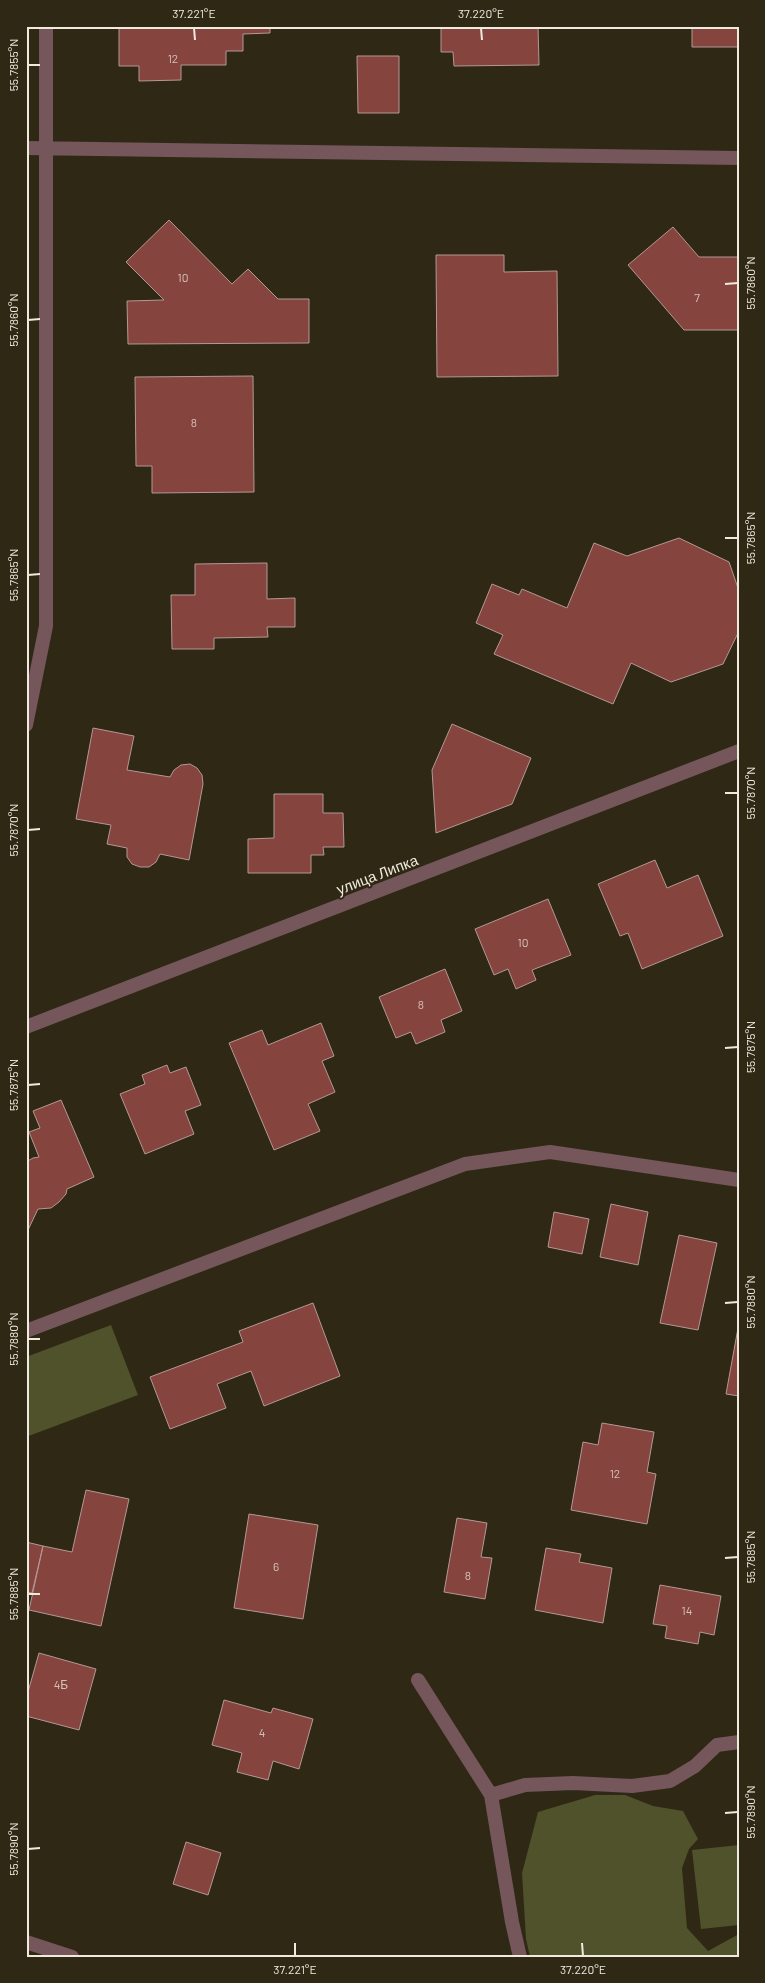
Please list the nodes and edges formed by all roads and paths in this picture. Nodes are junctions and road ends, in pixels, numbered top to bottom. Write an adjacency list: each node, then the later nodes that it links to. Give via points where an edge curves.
1 (46, 26): 3 (street)
2 (26, 148): 3 (street)
3 (46, 148): 4 (street); 5 (street, via 46,626)
4 (739, 158)
5 (26, 725)
6 (739, 752): 7 (street, улица Липка)
7 (26, 1027)
8 (739, 1180): 9 (street, via 550,1152 465,1164)
9 (26, 1330)
10 (418, 1680): 12 (street)
11 (739, 1742): 12 (street, via 717,1745 696,1766 670,1781 632,1786 525,1785)
12 (491, 1795): 15 (street)
13 (26, 1942): 14 (street)
14 (72, 1957)
15 (520, 1957)

